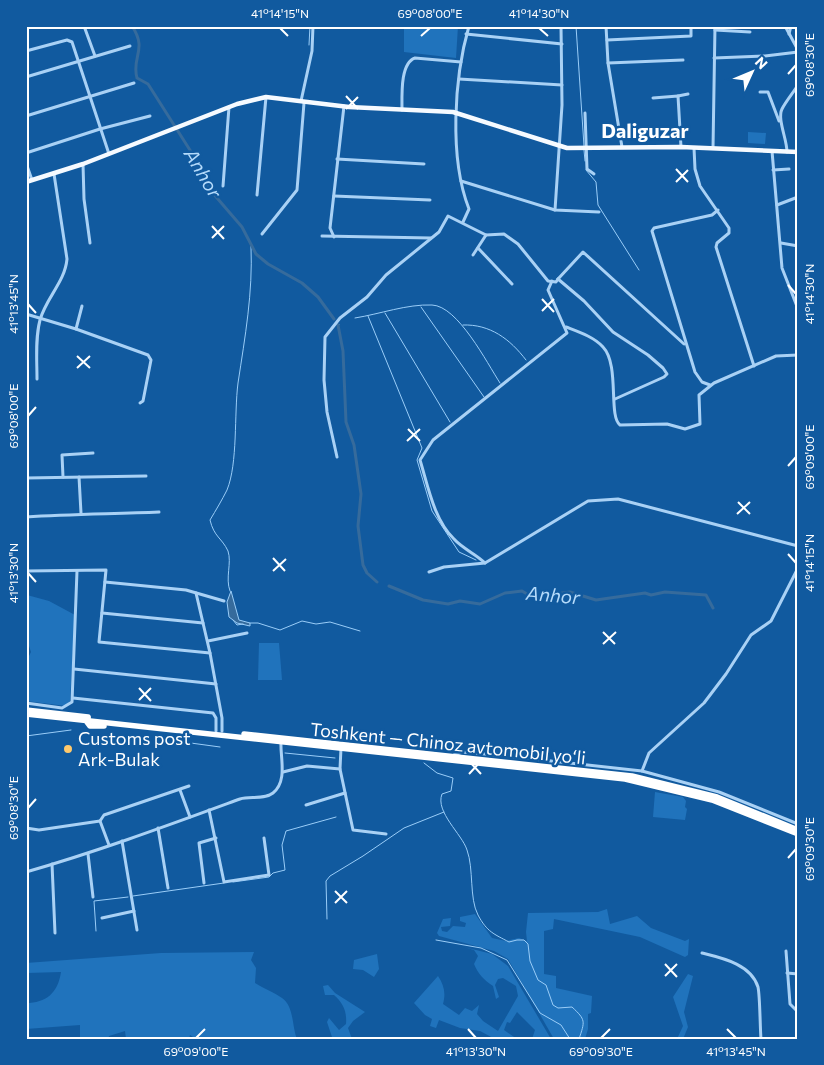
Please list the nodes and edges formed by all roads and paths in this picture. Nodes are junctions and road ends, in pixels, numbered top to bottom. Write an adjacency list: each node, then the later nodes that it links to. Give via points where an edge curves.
1 (84, 26): 18 (street)
2 (313, 26): 35 (street)
3 (469, 26): 11 (street)
4 (562, 26): 14 (street)
5 (606, 26): 13 (street)
6 (691, 26): 13 (street, via 691,36)
7 (785, 26): 12 (street)
8 (790, 26): 12 (street)
9 (715, 28): 10 (street); 19 (street)
10 (750, 32)
11 (466, 34): 14 (street); 22 (street)
12 (789, 34): 17 (street)
13 (607, 40): 23 (street)
14 (562, 44): 27 (street)
15 (130, 46): 18 (street)
16 (26, 51): 21 (street, via 70,40)
17 (798, 51): 19 (street)
18 (95, 56): 21 (street)
19 (714, 58): 50 (street)
20 (683, 60): 23 (street)
21 (79, 62): 24 (street); 31 (street)
22 (461, 62): 25 (street); 38 (street, via 415,58 409,61 405,67)
23 (608, 63): 46 (street)
24 (26, 77)
25 (458, 79): 27 (street); 39 (street)
26 (134, 83): 31 (street)
27 (562, 85): 45 (street)
28 (798, 85): 43 (street, via 782,110)
29 (760, 92): 43 (street, via 768,92)
30 (688, 94): 32 (street)
31 (91, 95): 41 (street); 44 (street)
32 (678, 96): 34 (street); 47 (street)
33 (266, 97): 35 (main road); 37 (main road); 68 (street)
34 (653, 98)
35 (303, 102): 36 (main road); 77 (street, via 297,190)
36 (344, 106): 38 (main road); 56 (street)
37 (229, 107): 55 (main road); 67 (street)
38 (402, 110): 39 (main road)
39 (457, 113): 45 (main road); 65 (street)
40 (585, 113): 49 (street)
41 (26, 116)
42 (150, 116): 44 (street)
43 (780, 123): 52 (street, via 786,136)
44 (100, 129): 54 (street); 55 (street)
45 (560, 147): 49 (main road); 73 (street)
46 (622, 147): 47 (main road); 49 (main road)
47 (681, 147): 48 (main road)
48 (694, 147): 50 (main road); 74 (street, via 700,186)
49 (584, 148): 63 (street, via 588,170)
50 (713, 148): 51 (main road)
51 (772, 151): 52 (main road); 61 (street)
52 (787, 152): 53 (main road)
53 (798, 152)
54 (26, 153)
55 (109, 154): 58 (main road)
56 (338, 159): 59 (street); 69 (street)
57 (26, 163): 64 (street)
58 (83, 164): 62 (main road); 82 (street)
59 (424, 164)
60 (789, 169): 61 (street)
61 (773, 170): 72 (street)
62 (54, 174): 64 (main road); 93 (street, via 66,271)
63 (594, 174)
64 (32, 180): 66 (main road)
65 (461, 181): 73 (street); 76 (street, via 469,209)
66 (26, 182)
67 (223, 186)
68 (257, 195)
69 (334, 196): 71 (street); 80 (street, via 330,228)
70 (798, 197): 72 (street)
71 (430, 200)
72 (776, 205): 83 (street)
73 (555, 210): 75 (street)
74 (718, 210): 96 (street, via 712,215 652,231); 98 (street, via 729,230 716,246)
75 (599, 212)
76 (463, 222): 78 (street); 81 (street, via 448,216)
77 (262, 234)
78 (486, 235): 85 (street); 88 (street, via 504,234 518,244)
79 (322, 236): 80 (street)
80 (334, 236): 81 (street)
81 (432, 238): 104 (street, via 386,275 367,297 340,318 325,337 324,380)
82 (90, 243)
83 (781, 243): 84 (street); 91 (street, via 784,275)
84 (798, 246)
85 (478, 248): 86 (street); 89 (street)
86 (473, 255)
87 (558, 279): 88 (street); 96 (street, via 583,252); 101 (street, via 614,332 648,355 667,374)
88 (552, 281): 94 (street, via 548,290)
89 (512, 284)
90 (82, 306): 95 (street)
91 (798, 309)
92 (26, 314): 93 (street)
93 (40, 318): 95 (street); 99 (street)
94 (566, 326): 101 (street, via 594,339 607,352); 113 (street, via 567,333 433,440 420,460 436,511 446,531)
95 (76, 329): 102 (street, via 148,355 151,360)
96 (686, 346): 100 (street, via 696,376)
97 (798, 355): 98 (street, via 776,356)
98 (754, 366): 100 (street)
99 (37, 379)
100 (710, 386): 101 (street, via 699,395 701,424 685,429 667,424 619,425 615,418)
101 (616, 399)
102 (140, 403)
103 (93, 453): 106 (street, via 62,455)
104 (336, 456)
105 (146, 476): 107 (street)
106 (63, 477): 107 (street); 108 (street)
107 (79, 477): 110 (street)
108 (26, 478)
109 (159, 512): 110 (street)
110 (81, 513): 111 (street)
111 (26, 517)
112 (798, 546): 113 (street, via 618,499 588,501)
113 (485, 563): 117 (street, via 444,567)
114 (798, 568): 140 (street, via 771,621 751,635 704,703 649,753)
115 (26, 571): 116 (street)
116 (77, 571): 118 (street, via 105,570); 126 (street)
117 (429, 572)
118 (105, 582): 119 (street); 121 (street)
119 (196, 593): 120 (street); 122 (street)
120 (224, 602)
121 (102, 613): 122 (street); 125 (street, via 99,642)
122 (203, 623): 124 (street)
123 (246, 634): 124 (street)
124 (208, 641): 125 (street)
125 (210, 653): 127 (street)
126 (74, 669): 127 (street); 128 (street)
127 (216, 684): 134 (street, via 222,718)
128 (72, 698): 131 (street, via 72,702); 134 (street, via 212,713)
129 (26, 703): 131 (street)
130 (26, 710): 131 (highway, Toshkent — Chinoz avtomobil yoʻli)
131 (61, 710): 133 (highway, Toshkent — Chinoz avtomobil yoʻli)
132 (26, 714): 133 (highway, Toshkent — Chinoz avtomobil yoʻli)
133 (92, 719): 134 (highway, Toshkent — Chinoz avtomobil yoʻli); 135 (highway, Toshkent — Chinoz avtomobil yoʻli, via 90,726 130,725)
134 (219, 731): 137 (highway, Toshkent — Chinoz avtomobil yoʻli)
135 (281, 742): 136 (highway, Toshkent — Chinoz avtomobil yoʻli); 141 (street)
136 (341, 748): 137 (highway, Toshkent — Chinoz avtomobil yoʻli); 139 (street)
137 (522, 763): 138 (highway, Toshkent — Chinoz avtomobil yoʻli); 155 (highway, Toshkent — Chinoz avtomobil yoʻli, via 669,788 729,805)
138 (573, 765): 140 (street); 142 (highway, Toshkent — Chinoz avtomobil yoʻli)
139 (340, 769): 141 (street, via 307,766); 145 (street)
140 (642, 771): 142 (highway); 150 (street, via 719,792)
141 (283, 772): 147 (street, via 272,794 242,799)
142 (645, 778): 153 (highway, Toshkent — Chinoz avtomobil yoʻli, via 728,800)
143 (189, 786): 144 (street)
144 (180, 790): 148 (street); 149 (street, via 104,816)
145 (345, 793): 146 (street); 154 (street, via 353,830)
146 (306, 805)
147 (209, 810): 148 (street); 156 (street)
148 (190, 817): 152 (street)
149 (100, 821): 151 (street, via 39,830); 159 (street)
150 (798, 824)
151 (26, 828)
152 (158, 828): 158 (street); 164 (street)
153 (798, 830)
154 (386, 834)
155 (798, 834)
156 (216, 838): 157 (street, via 226,882 269,875); 163 (street, via 199,843)
157 (264, 838)
158 (122, 841): 159 (street); 167 (street)
159 (109, 845): 160 (street)
160 (88, 854): 161 (street); 165 (street)
161 (52, 864): 162 (street); 171 (street)
162 (26, 872): 166 (street)
163 (204, 883)
164 (168, 888)
165 (93, 898)
166 (27, 901): 168 (street)
167 (134, 911): 169 (street); 170 (street)
168 (26, 915)
169 (102, 918)
170 (137, 930)
171 (55, 933)
172 (786, 951): 174 (street)
173 (702, 953): 178 (street, via 730,960 744,969 758,986)
174 (787, 973): 175 (street); 176 (street, via 790,1004)
175 (798, 974)
176 (798, 1012)
177 (798, 1037): 179 (street)
178 (761, 1039)
179 (795, 1039)

